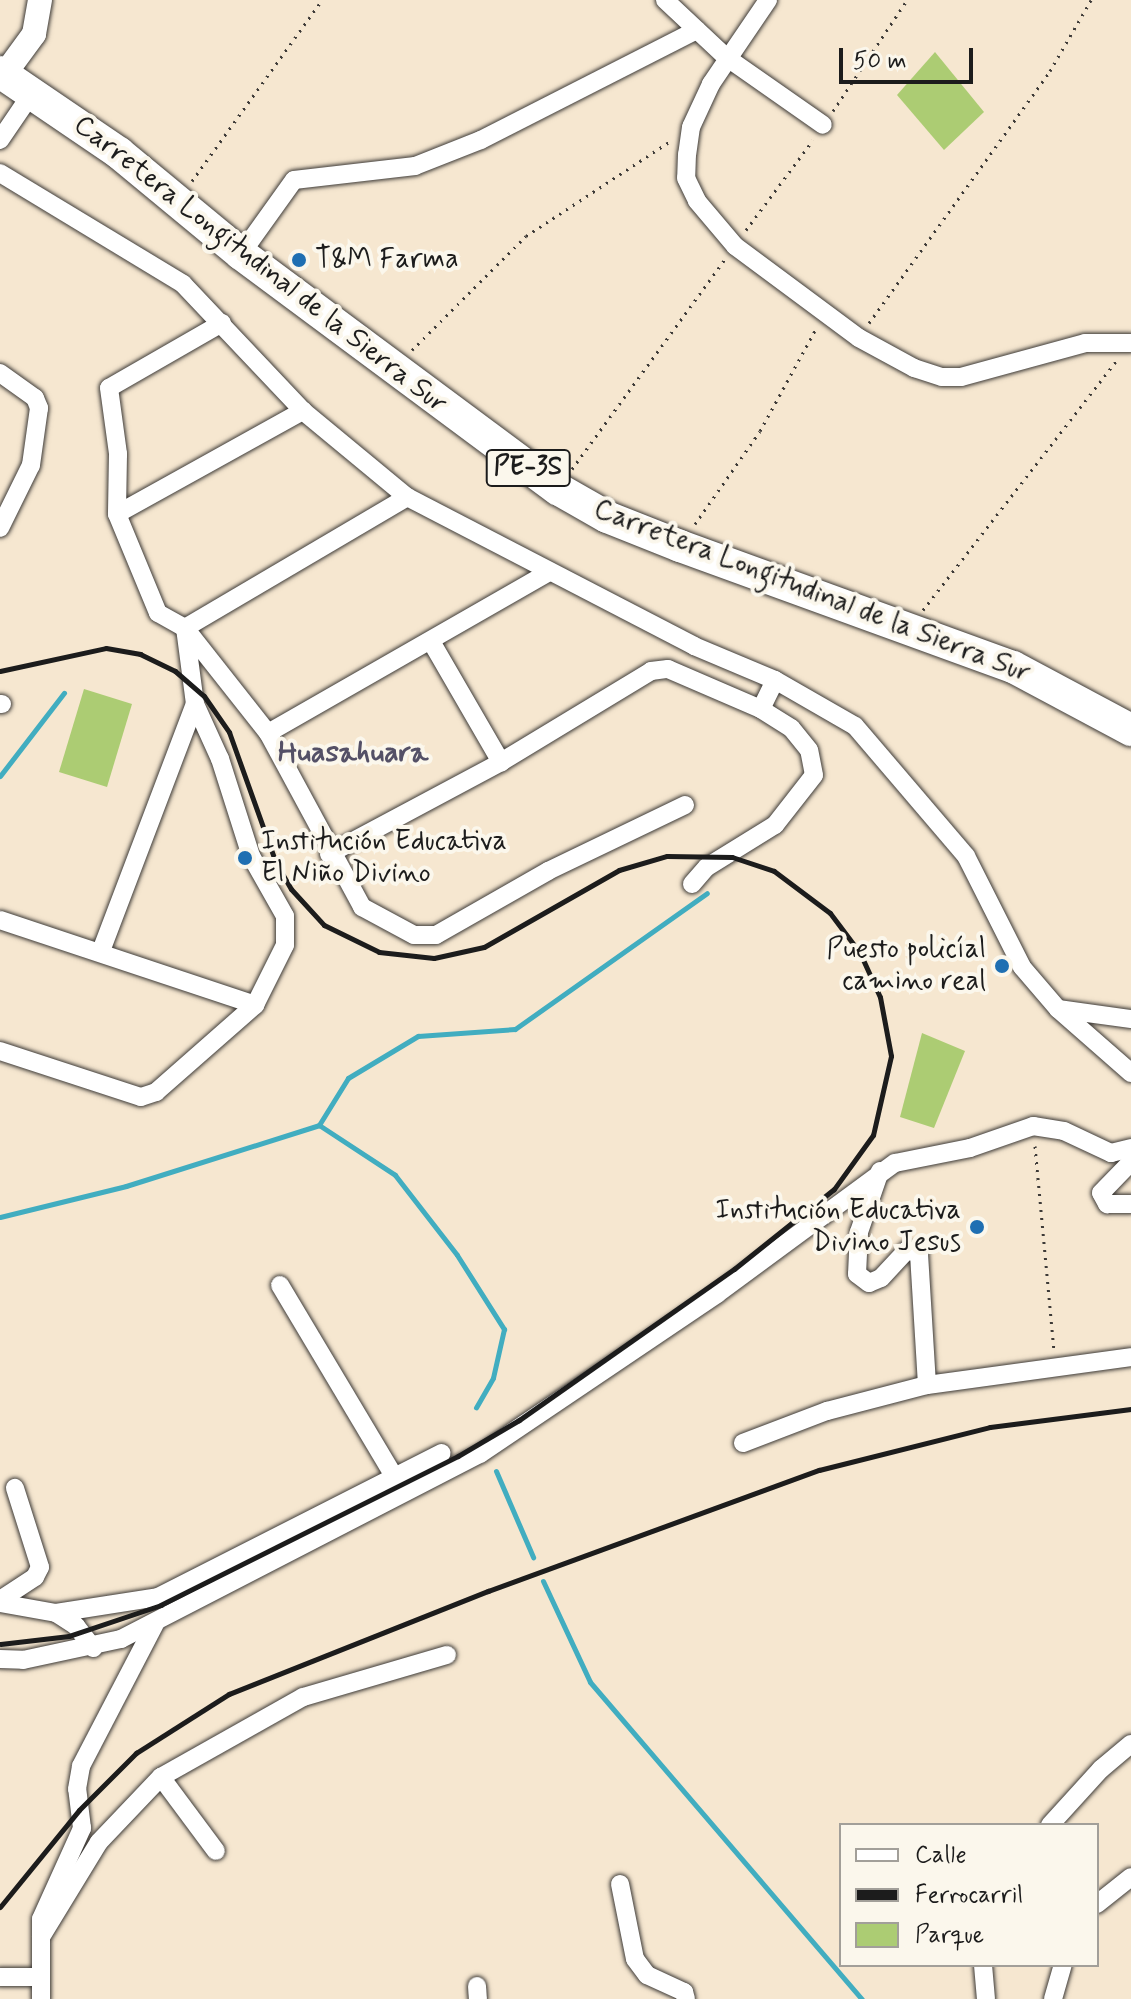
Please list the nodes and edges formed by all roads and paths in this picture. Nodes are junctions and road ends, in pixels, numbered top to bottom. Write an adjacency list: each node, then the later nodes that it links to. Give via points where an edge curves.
1 (40, 0): 8 (street, via 34,34)
2 (322, 0): 14 (path)
3 (665, 0): 6 (street)
4 (768, 0): 7 (street)
5 (1091, 0): 19 (path, via 1050,71)
6 (697, 30): 7 (street); 16 (street, via 481,140 415,166 294,180)
7 (726, 57): 10 (street); 11 (street)
8 (2, 73): 9 (highway, Carretera Longitudinal de la Sierra Sur / PE-3S)
9 (32, 93): 12 (street); 14 (highway, Carretera Longitudinal de la Sierra Sur / PE-3S)
10 (823, 125)
11 (691, 127): 15 (street, via 686,178 705,212); 21 (path, via 526,236)
12 (0, 140)
13 (0, 173): 18 (street, via 150,261 183,284)
14 (178, 200): 16 (highway, Carretera Longitudinal de la Sierra Sur / PE-3S)
15 (735, 246): 17 (street); 24 (path)
16 (241, 254): 21 (highway, Carretera Longitudinal de la Sierra Sur / PE-3S)
17 (824, 313): 19 (street); 28 (path, via 760,431)
18 (222, 323): 23 (street); 26 (street, via 109,388 118,454)
19 (859, 338): 20 (street, via 942,377 961,377 1085,343)
20 (1131, 342): 30 (path)
21 (392, 369): 24 (highway, Carretera Longitudinal de la Sierra Sur / PE-3S)
22 (0, 373): 27 (street, via 35,398 39,408 31,465)
23 (303, 411): 25 (street); 26 (street)
24 (558, 489): 28 (highway, Carretera Longitudinal de la Sierra Sur / PE-3S, via 607,517)
25 (407, 497): 29 (street); 31 (street)
26 (117, 514): 31 (street, via 158,613)
27 (1, 526)
28 (680, 546): 30 (highway, Carretera Longitudinal de la Sierra Sur / PE-3S)
29 (549, 572): 32 (street); 33 (street, via 694,646)
30 (911, 626): 36 (highway, Carretera Longitudinal de la Sierra Sur / PE-3S, via 1013,667)
31 (185, 628): 34 (street); 37 (street)
32 (432, 643): 37 (street); 38 (street)
33 (775, 680): 35 (street); 45 (street, via 855,726 966,856 1022,967)
34 (195, 704): 43 (street); 44 (street, via 220,759 251,856 285,916 285,945)
35 (761, 709): 38 (street, via 660,668); 41 (street, via 791,728 809,750 814,775 775,825 707,867)
36 (1131, 730)
37 (268, 733): 40 (street)
38 (501, 762): 40 (street)
39 (685, 805): 40 (street, via 548,871 436,935 414,935 362,907)
40 (329, 854)
41 (692, 884)
42 (0, 920): 43 (street)
43 (101, 951): 44 (street)
44 (255, 1005): 47 (street, via 156,1092 141,1097)
45 (1058, 1009): 46 (street); 48 (street)
46 (1128, 1017)
47 (0, 1051)
48 (1131, 1073)
49 (1033, 1126): 50 (street, via 1064,1131 1111,1153); 52 (street, via 970,1148 909,1158); 56 (path)
50 (1131, 1148)
51 (1131, 1162): 53 (street, via 1101,1193 1107,1204)
52 (880, 1171): 57 (street, via 859,1232 857,1274 869,1283 885,1275 907,1250 919,1254); 61 (street, via 544,1413)
53 (1131, 1204)
54 (280, 1285): 60 (street)
55 (1131, 1357): 56 (street)
56 (1056, 1365): 57 (street)
57 (927, 1385): 58 (street, via 827,1411)
58 (743, 1443)
59 (442, 1453): 60 (street)
60 (400, 1473): 61 (street); 64 (street, via 158,1597)
61 (425, 1484): 65 (street)
62 (15, 1488): 63 (street, via 40,1567 35,1577)
63 (0, 1602): 64 (street)
64 (56, 1613): 66 (street, via 76,1626)
65 (155, 1624): 66 (street); 76 (street, via 81,1766 77,1789 82,1828 41,1919)
66 (93, 1648): 68 (street)
67 (447, 1655): 70 (street, via 303,1697)
68 (0, 1659)
69 (1131, 1744): 71 (street)
70 (161, 1777): 72 (street); 76 (street, via 99,1842)
71 (1052, 1823)
72 (216, 1851)
73 (1131, 1877): 75 (street)
74 (620, 1884): 82 (street, via 635,1959 647,1975 678,1987)
75 (1099, 1902)
76 (41, 1937): 80 (street)
77 (983, 1967): 83 (street)
78 (1062, 1967): 84 (street)
79 (0, 1977): 80 (street)
80 (41, 1977): 81 (street)
81 (41, 1999)
82 (686, 1999)
83 (986, 1999)
84 (1053, 1999)

